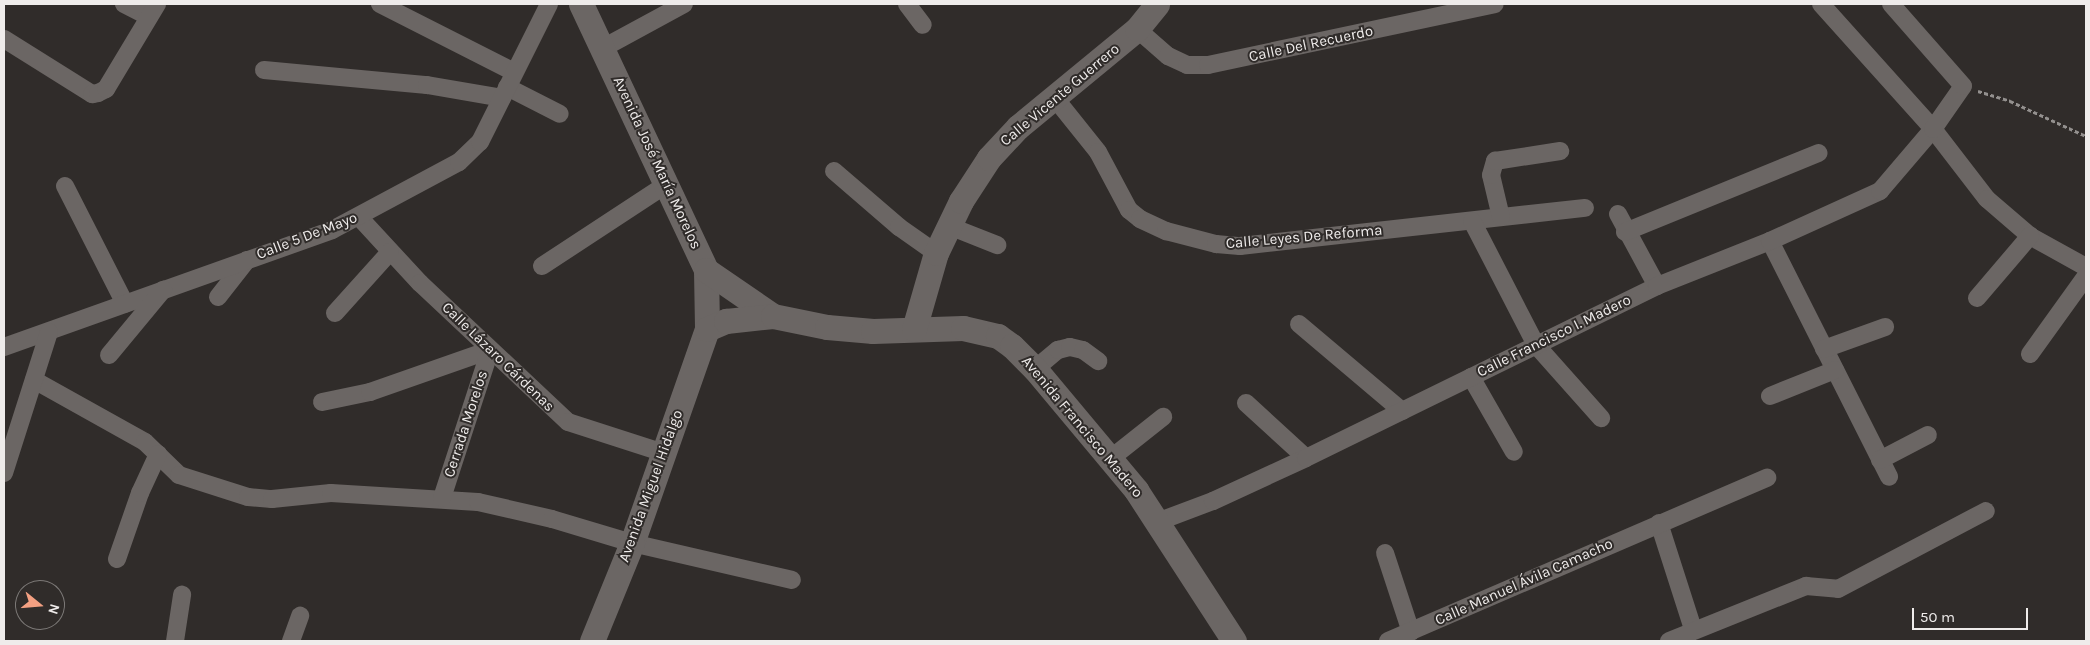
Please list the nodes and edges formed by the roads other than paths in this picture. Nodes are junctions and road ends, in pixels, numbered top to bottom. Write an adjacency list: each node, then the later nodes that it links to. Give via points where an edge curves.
1 (124, 4): 11 (street)
2 (380, 4): 17 (street)
3 (549, 4): 17 (street, Calle 5 De Mayo)
4 (581, 4): 15 (street, Avenida José María Morelos)
5 (684, 4): 15 (street)
6 (907, 4): 12 (street)
7 (1157, 4): 13 (street, Calle Vicente Guerrero)
8 (1495, 4): 13 (street, Calle Del Recuerdo, via 1208,66 1187,65 1168,56)
9 (1821, 4): 20 (street)
10 (1891, 4): 20 (street, Calle Francisco I. Madero, via 1963,86)
11 (153, 11): 14 (street, via 106,89 92,94)
12 (923, 24)
13 (1137, 29): 18 (street, Calle Vicente Guerrero)
14 (4, 38)
15 (603, 48): 24 (street, Avenida José María Morelos)
16 (264, 70): 17 (street, via 427,85)
17 (508, 86): 19 (street); 28 (street, Calle 5 De Mayo, via 480,142 469,155)
18 (1054, 96): 30 (street, Calle Leyes De Reforma, via 1098,152 1129,210 1166,231 1216,244 1240,246); 31 (street, Calle Vicente Guerrero, via 998,147 975,178)
19 (560, 114)
20 (1933, 129): 33 (street, via 1987,199); 34 (street, Calle Francisco I. Madero, via 1880,191)
21 (1560, 150): 29 (street, via 1495,161 1491,176)
22 (1819, 153): 32 (street)
23 (834, 171): 37 (street, via 899,227)
24 (667, 184): 39 (street); 41 (street, Avenida José María Morelos)
25 (65, 186): 47 (street)
26 (1585, 208): 29 (street, Calle Leyes De Reforma)
27 (1618, 214): 32 (street)
28 (359, 217): 36 (street, Calle Lázaro Cárdenas); 38 (street, Calle 5 De Mayo)
29 (1501, 217): 30 (street, Calle Leyes De Reforma)
30 (1472, 221): 55 (street)
31 (949, 226): 35 (street); 37 (street, Calle Vicente Guerrero)
32 (1625, 232): 43 (street)
33 (2030, 236): 40 (street); 46 (street)
34 (1770, 241): 43 (street, Calle Francisco I. Madero); 57 (street)
35 (997, 245)
36 (390, 252): 48 (street); 58 (street, Calle Lázaro Cárdenas)
37 (936, 253): 53 (street, Calle Vicente Guerrero)
38 (248, 259): 44 (street, Calle 5 De Mayo); 45 (street)
39 (542, 266)
40 (2086, 266)
41 (706, 270): 49 (street, Avenida Francisco Madero); 52 (street, Avenida José María Morelos)
42 (2086, 276): 59 (street)
43 (1657, 286): 55 (street, Calle Francisco I. Madero)
44 (164, 290): 47 (street, Calle 5 De Mayo); 60 (street)
45 (218, 297)
46 (1977, 298)
47 (125, 304): 54 (street, Calle 5 De Mayo)
48 (334, 313)
49 (773, 316): 52 (street, Avenida Francisco Madero, via 726,321); 53 (street, Avenida Francisco Madero, via 828,327 873,331)
50 (1299, 324): 69 (street)
51 (1885, 327): 57 (street)
52 (707, 329): 74 (street, Avenida Miguel Hidalgo)
53 (914, 329): 62 (street, Avenida Francisco Madero, via 963,328 990,333 1012,346)
54 (49, 332): 56 (street, Calle 5 De Mayo); 65 (street)
55 (1536, 345): 64 (street, Calle Francisco I. Madero); 71 (street)
56 (4, 347)
57 (1824, 349): 63 (street)
58 (490, 350): 67 (street, via 370,392); 74 (street, Calle Lázaro Cárdenas, via 568,422); 82 (street, Cerrada Morelos)
59 (2030, 354)
60 (109, 355)
61 (1098, 361): 62 (street, via 1083,350 1070,347 1058,350)
62 (1035, 369): 77 (street, Avenida Francisco Madero)
63 (1835, 370): 66 (street); 78 (street)
64 (1471, 377): 69 (street, Calle Francisco I. Madero); 73 (street)
65 (34, 380): 75 (street, via 145,442); 79 (street)
66 (1770, 396)
67 (322, 402)
68 (1246, 403): 76 (street)
69 (1402, 411): 76 (street, Calle Francisco I. Madero)
70 (1163, 417): 77 (street)
71 (1601, 418)
72 (1928, 435): 78 (street)
73 (1514, 452)
74 (664, 453): 86 (street, Avenida Miguel Hidalgo)
75 (158, 454): 82 (street, via 179,475 248,497 272,500 331,493); 88 (street, via 140,493)
76 (1306, 458): 84 (street, Calle Francisco I. Madero, via 1213,502)
77 (1110, 459): 84 (street, Avenida Francisco Madero)
78 (1880, 460): 80 (street)
79 (4, 473)
80 (1889, 477)
81 (1767, 478): 85 (street, Calle Manuel Ávila Camacho)
82 (442, 498): 86 (street, via 478,502 552,519)
83 (1986, 511): 92 (street, via 1838,589 1813,584)
84 (1158, 522): 97 (street, Avenida Francisco Madero)
85 (1659, 523): 92 (street); 93 (street, Calle Manuel Ávila Camacho)
86 (632, 543): 89 (street); 96 (street, Avenida Miguel Hidalgo)
87 (1385, 553): 93 (street)
88 (117, 559)
89 (792, 580)
90 (182, 595): 94 (street)
91 (300, 616): 95 (street)
92 (1693, 629): 99 (street)
93 (1411, 632): 98 (street, Calle Manuel Ávila Camacho)
94 (175, 641)
95 (290, 641)
96 (592, 641)
97 (1234, 641)
98 (1388, 641)
99 (1670, 641)

